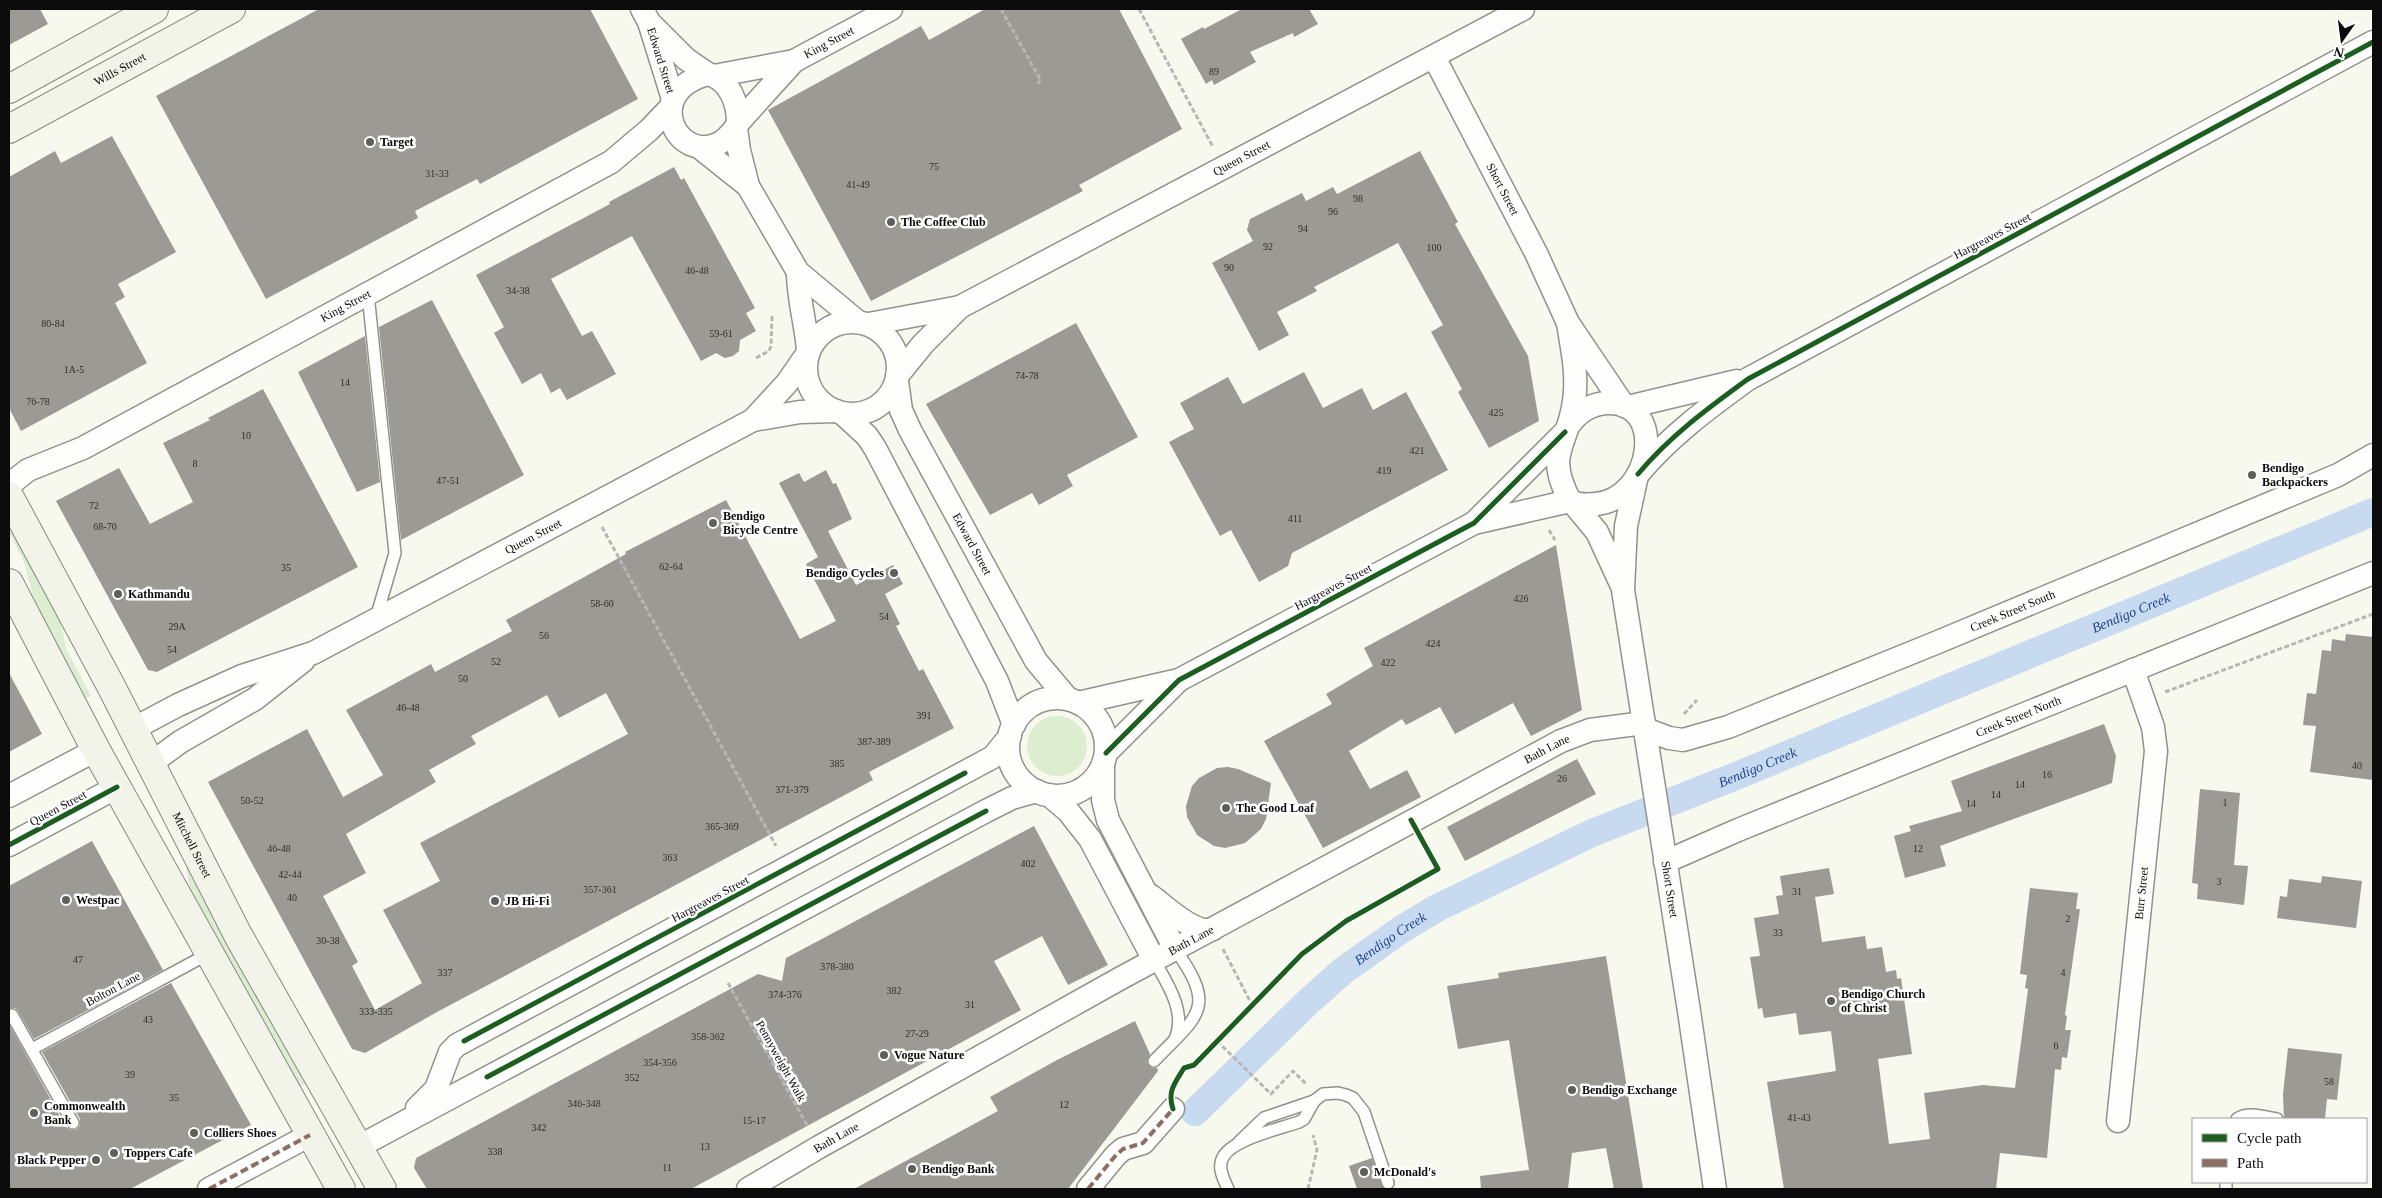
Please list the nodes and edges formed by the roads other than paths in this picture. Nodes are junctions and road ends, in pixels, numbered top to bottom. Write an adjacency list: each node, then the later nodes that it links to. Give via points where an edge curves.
1 (154, 9): 10 (street)
2 (231, 9): 13 (street, Wills Street)
3 (891, 9): 8 (street, King Street)
4 (1523, 9): 7 (street, Queen Street)
5 (646, 15): 9 (street, Edward Street, via 686,59); 11 (street, Edward Street)
6 (2373, 42): 23 (street, Hargreaves Street)
7 (1434, 57): 18 (street, Queen Street); 20 (street, Short Street, via 1536,253)
8 (794, 61): 9 (street, King Street); 12 (street, King Street)
9 (711, 75): 11 (street, via 687,83); 12 (street, via 724,83 736,102)
10 (9, 89)
11 (672, 103): 14 (street, via 670,118 674,128 680,137); 17 (street, King Street, via 649,130 611,162)
12 (737, 126): 14 (street, via 718,144); 15 (street)
13 (9, 129)
14 (699, 147): 15 (street)
15 (748, 186): 16 (street)
16 (798, 272): 19 (street); 21 (street, via 798,294)
17 (368, 294): 30 (street, King Street, via 83,448 28,470); 37 (lane, via 395,553)
18 (960, 307): 19 (street, Queen Street); 22 (street, Queen Street)
19 (864, 323): 21 (street, via 843,322 828,327 816,337); 22 (street, via 882,332 892,345 898,360)
20 (1568, 324): 24 (street, Short Street); 27 (street, Short Street, via 1575,394)
21 (808, 352): 25 (street, via 805,368 810,388 824,405); 26 (street, Queen Street, via 787,383)
22 (897, 378): 25 (street, via 891,393 881,404 856,414); 41 (street, Edward Street, via 901,410 910,430 1036,660)
23 (1748, 379): 24 (street, Hargreaves Street); 29 (street, Hargreaves Street, via 1669,440)
24 (1626, 407): 27 (street, via 1610,403 1595,405 1580,412); 29 (street, via 1642,422 1647,438 1645,456)
25 (839, 412): 26 (street, Queen Street, via 800,412); 44 (street, via 867,436 875,448 998,680)
26 (753, 420): 37 (street, Queen Street)
27 (1567, 429): 32 (street, via 1557,460 1561,481); 33 (street, Hargreaves Street)
28 (2373, 455): 42 (street, Creek Street South, via 2329,479 1728,727 1683,740 1669,738)
29 (1637, 477): 32 (street, via 1622,495 1607,502 1592,505); 36 (street, Short Street, via 1626,526)
30 (9, 485)
31 (9, 496): 43 (street, Mitchell Street)
32 (1572, 502): 33 (street, Hargreaves Street); 36 (street, Short Street, via 1597,532)
33 (1474, 523): 40 (street, Hargreaves Street)
34 (2373, 573): 39 (street, Creek Street North)
35 (9, 583): 45 (street)
36 (1623, 590): 42 (street, Short Street)
37 (376, 620): 38 (street, Queen Street)
38 (313, 653): 43 (street, Queen Street, via 242,676); 47 (street, Queen Street, via 255,699 180,742)
39 (2133, 670): 52 (street, Creek Street North); 67 (street, Burr Street, via 2153,727 2156,751)
40 (1179, 680): 41 (street, Hargreaves Street); 46 (street, Hargreaves Street)
41 (1073, 701): 44 (street, via 1057,698 1037,703 1022,714); 46 (street, via 1089,710 1100,724 1105,737)
42 (1645, 726): 52 (street, Short Street); 54 (street, Bath Lane, via 1590,730 1561,741)
43 (133, 730): 45 (street, Queen Street); 47 (street, Mitchell Street)
44 (1012, 730): 49 (street, via 1009,753 1014,769 1026,784); 60 (street, Hargreaves Street, via 993,757)
45 (96, 750): 48 (street); 50 (street, Queen Street)
46 (1105, 758): 49 (street, via 1094,779 1079,791 1062,795); 53 (street, via 1104,810)
47 (150, 764): 48 (street, Queen Street); 71 (street, Mitchell Street, via 238,935)
48 (117, 788): 51 (street, Queen Street); 56 (street)
49 (1043, 793): 57 (street, via 1068,811 1090,839); 63 (street, via 1026,792 986,811)
50 (9, 796)
51 (9, 846)
52 (1663, 851): 80 (street, Short Street)
53 (1146, 892): 54 (street, via 1196,929); 55 (street)
54 (1216, 935): 55 (street, Bath Lane)
55 (1175, 949): 57 (street, Bath Lane); 59 (lane, via 1194,977 1200,999 1191,1024)
56 (208, 954): 61 (lane, Bolton Lane); 70 (street)
57 (1154, 960): 59 (lane, via 1178,1009 1179,1026); 77 (street, Bath Lane)
58 (12, 1015): 61 (lane)
59 (1174, 1040): 62 (lane)
60 (457, 1045): 63 (street, via 456,1059 461,1071 470,1077); 69 (street, via 450,1052 436,1089)
61 (32, 1049): 68 (lane)
62 (1154, 1061)
63 (487, 1077): 69 (street)
64 (1173, 1109): 78 (street, via 1143,1143 1123,1149 1116,1155)
65 (2238, 1118): 66 (lane, via 2254,1115)
66 (2271, 1118)
67 (2118, 1121)
68 (73, 1123)
69 (398, 1125): 71 (street)
70 (310, 1135): 72 (street); 74 (street)
71 (358, 1147): 72 (street); 76 (street, Mitchell Street)
72 (326, 1164): 75 (street)
73 (1388, 1183): 79 (lane, via 1364,1112 1353,1098 1338,1093 1323,1094 1314,1101 1259,1120 1223,1156 1220,1163)
74 (209, 1189)
75 (341, 1189)
76 (382, 1189)
77 (748, 1189)
78 (1088, 1189)
79 (1228, 1189)
80 (1715, 1189)

